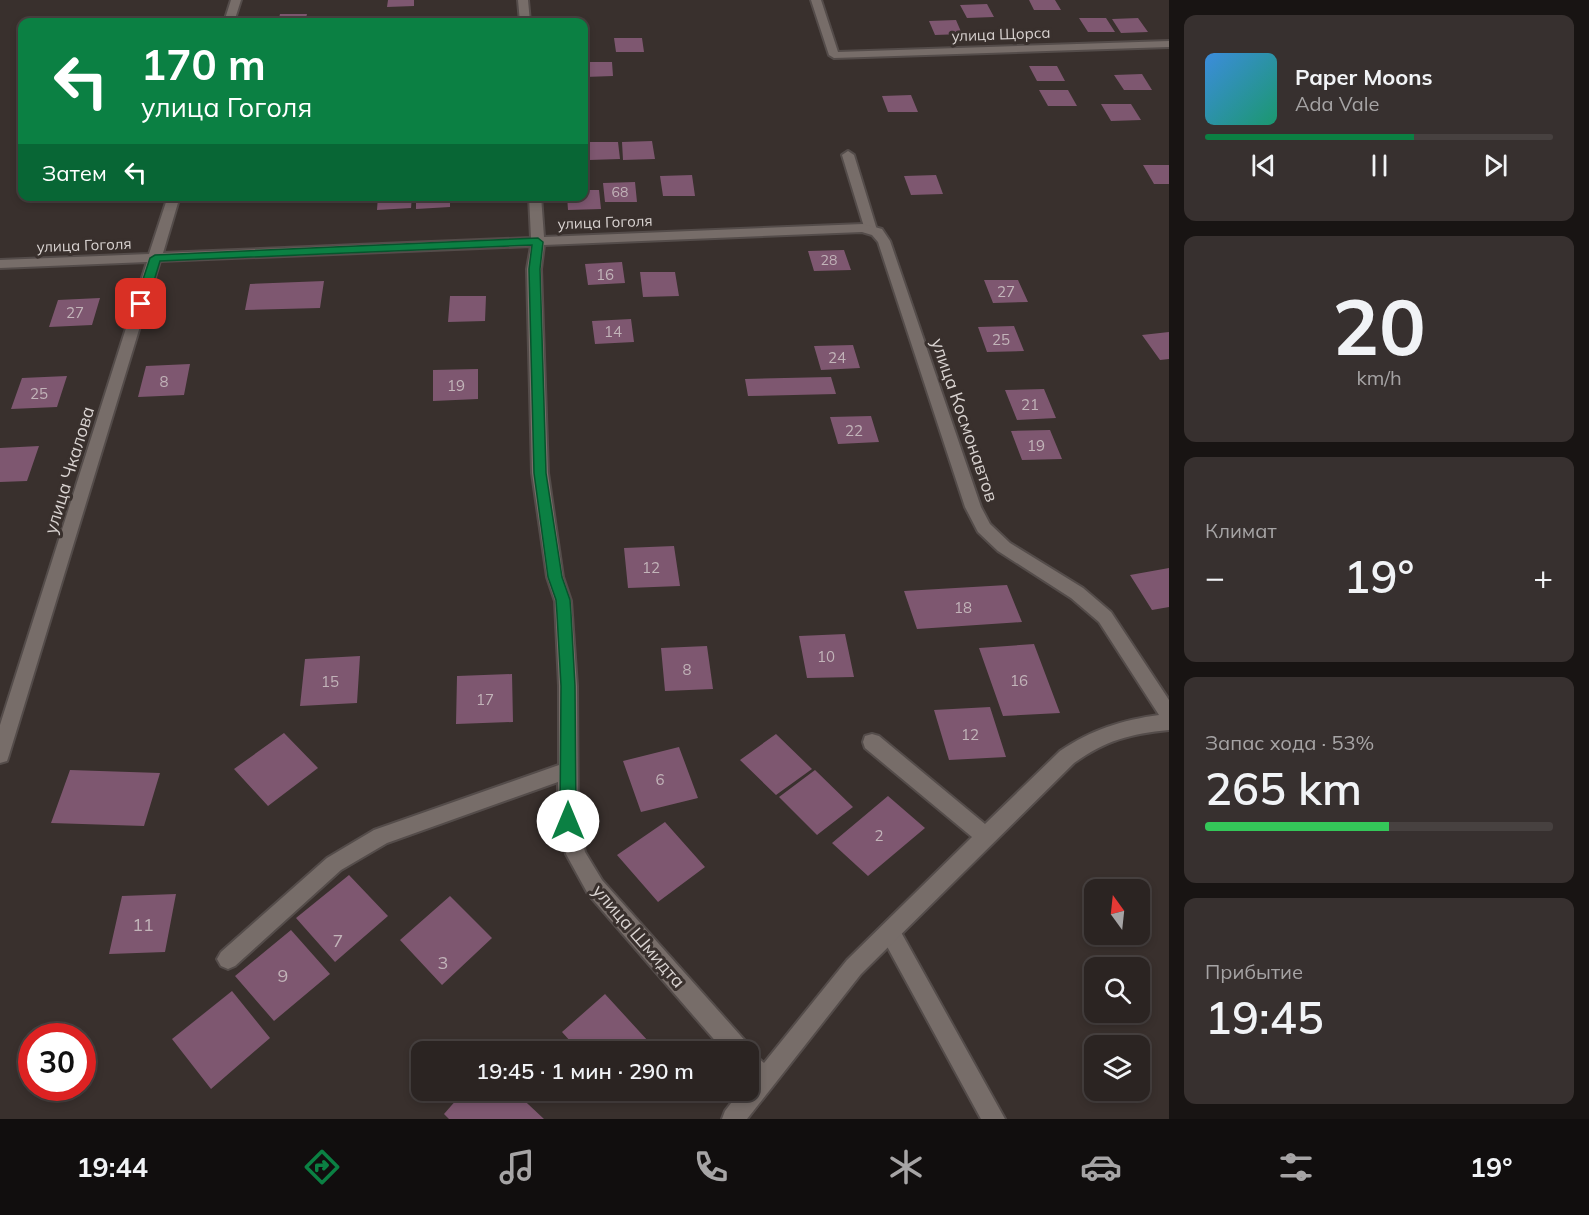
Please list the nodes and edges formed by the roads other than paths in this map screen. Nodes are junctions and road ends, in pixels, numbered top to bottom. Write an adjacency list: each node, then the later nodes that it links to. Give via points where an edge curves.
1 (236, 0): 4 (street)
2 (523, 0): 5 (street)
3 (816, 0): 6 (street, улица Щорса, via 834,55)
4 (230, 18)
5 (525, 18)
6 (1169, 44)
7 (848, 155): 10 (street)
8 (172, 201): 12 (street, улица Чкалова)
9 (535, 201): 11 (street, улица Шмидта)
10 (871, 230): 11 (street, улица Гоголя); 14 (street, улица Космонавтов, via 884,241 972,507 984,528 1005,547 1077,592 1105,617)
11 (538, 242): 12 (street, улица Гоголя); 18 (street, улица Шмидта, via 534,269 540,473 555,577 563,600)
12 (155, 258): 13 (street, улица Гоголя); 17 (street, улица Чкалова)
13 (0, 264)
14 (1169, 715)
15 (1169, 722): 19 (street, via 1124,727 1090,740 1067,757)
16 (872, 742): 19 (street)
17 (0, 755)
18 (568, 770): 21 (street, via 381,836 334,864); 22 (street, улица Шмидта, via 568,821 576,854 596,887)
19 (986, 837): 20 (street)
20 (890, 932): 24 (street, via 854,967); 26 (street)
21 (228, 959)
22 (730, 1041)
23 (759, 1074): 24 (street)
24 (764, 1080): 25 (street)
25 (733, 1119)
26 (994, 1119)

